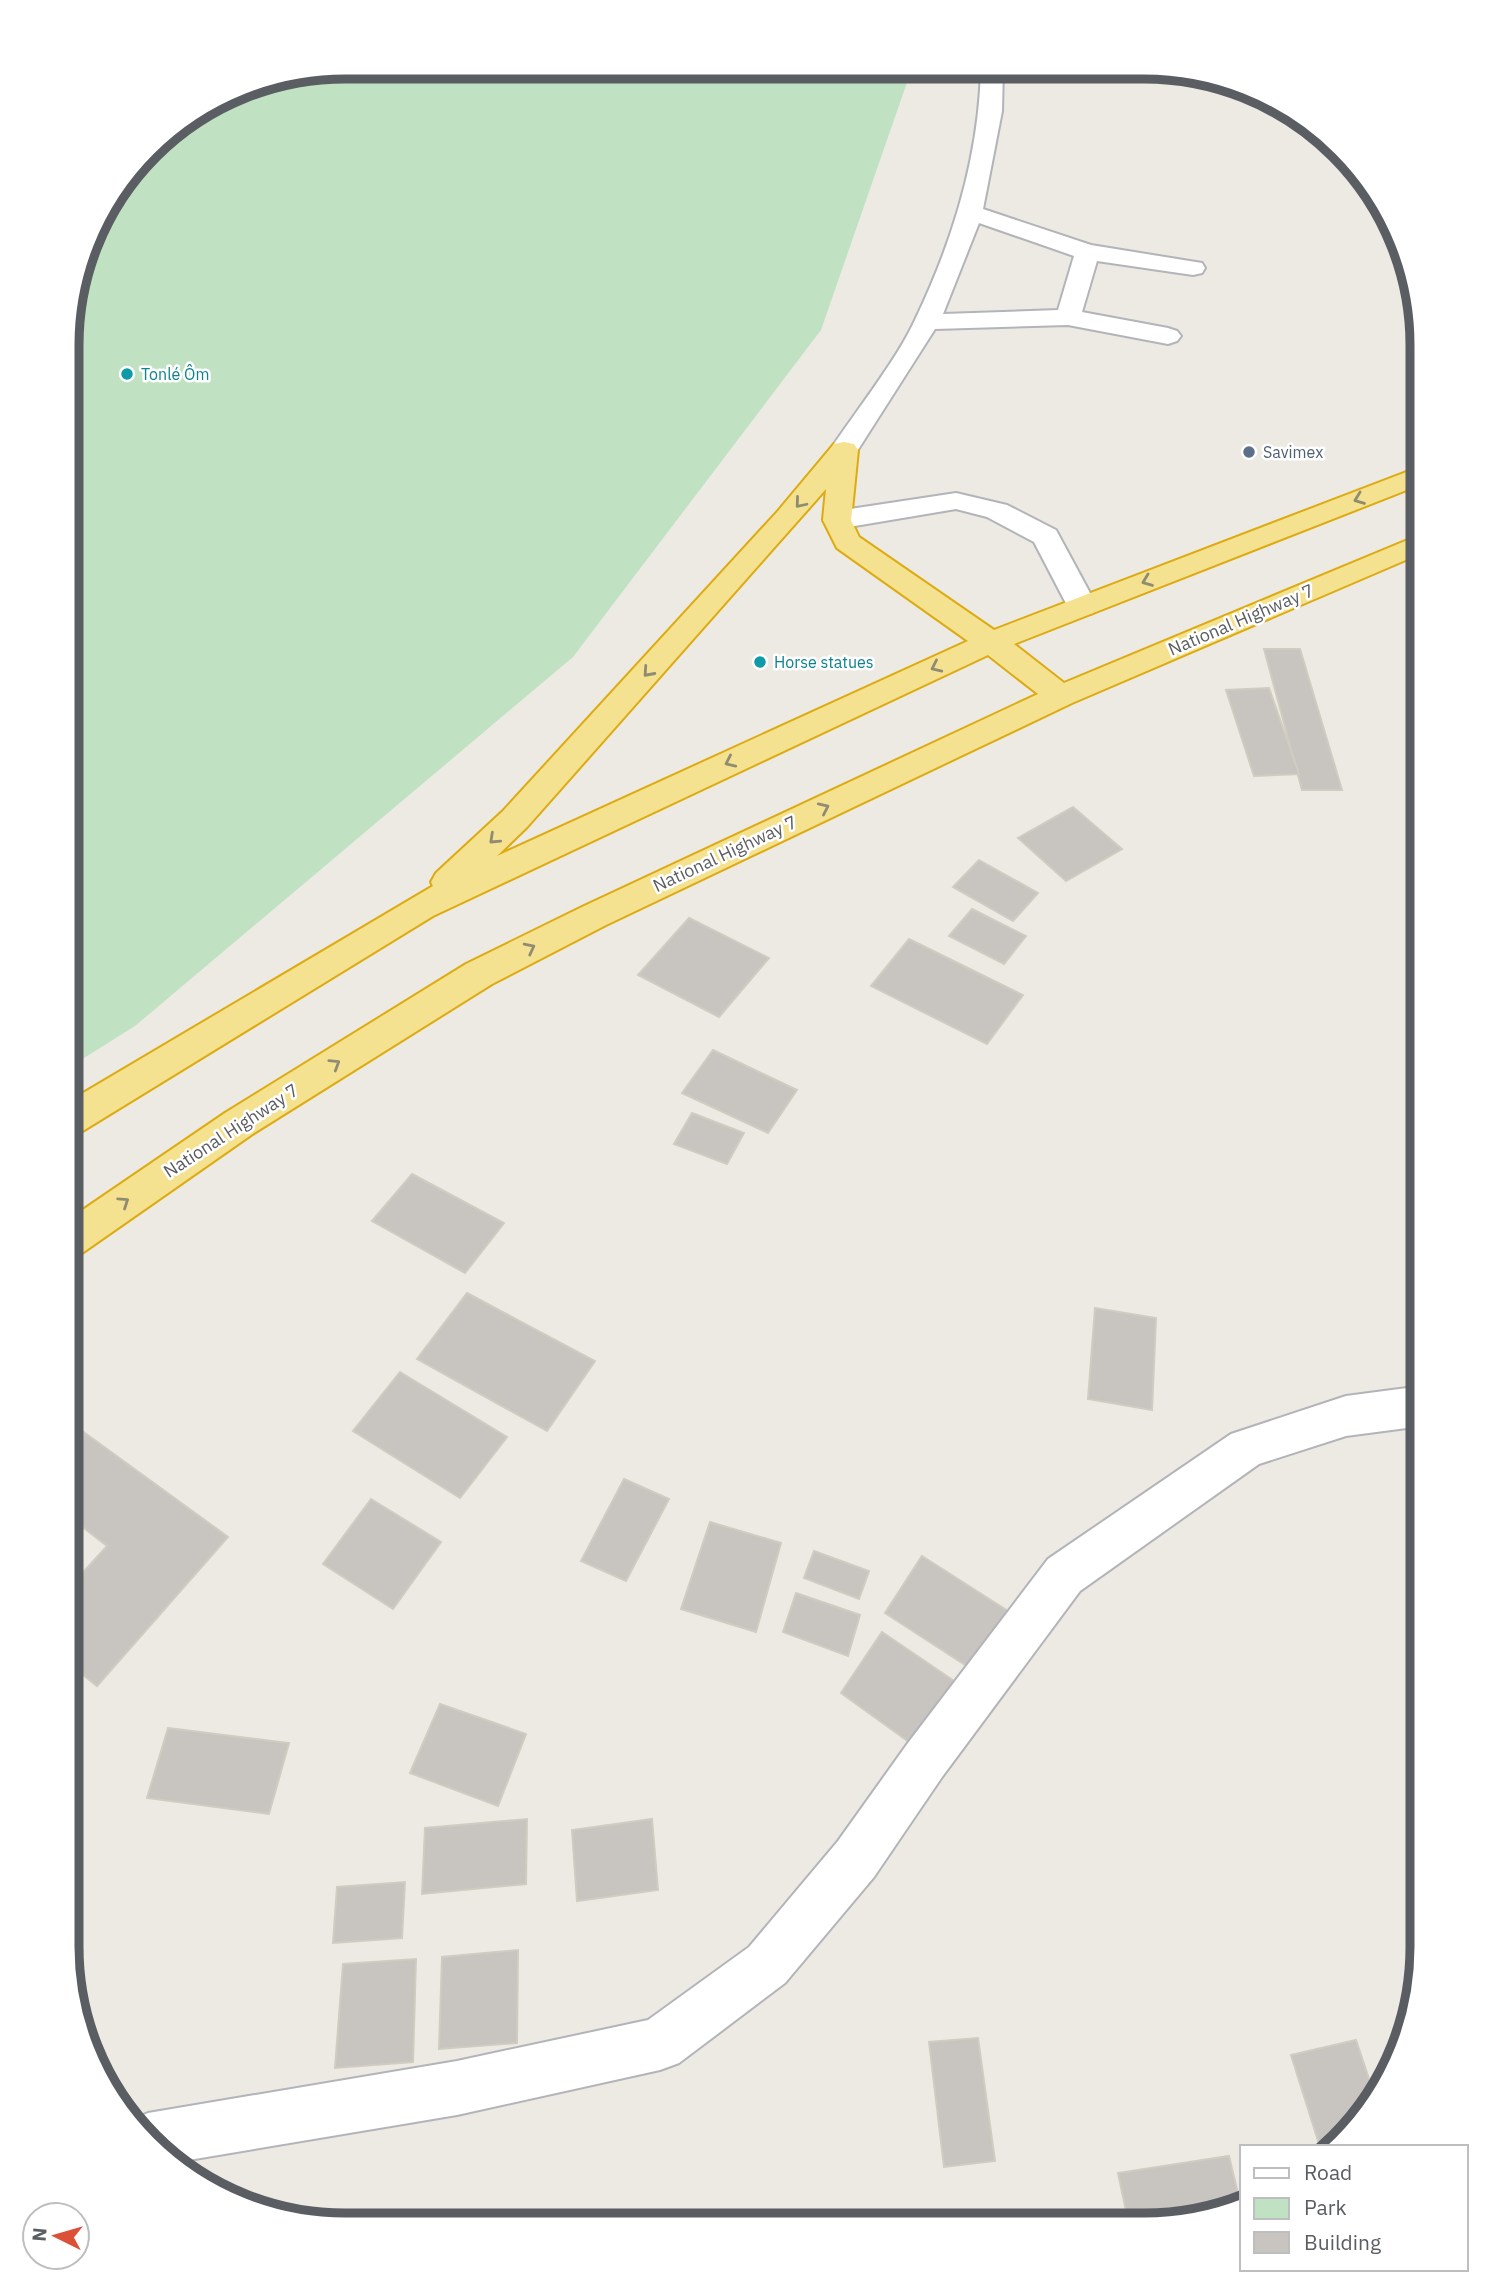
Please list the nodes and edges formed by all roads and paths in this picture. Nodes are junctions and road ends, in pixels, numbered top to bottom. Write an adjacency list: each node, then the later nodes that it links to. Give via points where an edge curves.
1 (992, 79): 2 (street, via 991,111)
2 (971, 213): 3 (street); 6 (street)
3 (1087, 252): 4 (street); 5 (street)
4 (1193, 268)
5 (1068, 317): 6 (street); 7 (street)
6 (927, 322): 8 (street)
7 (1168, 336)
8 (844, 450): 10 (highway); 15 (highway, one-way to 15, via 515,819)
9 (1410, 479): 12 (highway, one-way to 12)
10 (836, 520): 12 (street, via 956,501 997,511 1046,536); 13 (highway, via 847,542)
11 (1410, 548): 14 (highway, National Highway 7)
12 (1082, 606): 13 (highway)
13 (991, 642): 14 (highway); 15 (highway, one-way to 15)
14 (1061, 696): 17 (highway, National Highway 7, one-way to 14, via 238,1124 479,974)
15 (421, 907): 16 (highway)
16 (79, 1114)
17 (79, 1233)
18 (1410, 1408): 19 (street, via 1346,1416 1246,1448 1064,1575 856,1859 767,1965 660,2044 457,2088)
19 (160, 2138)

